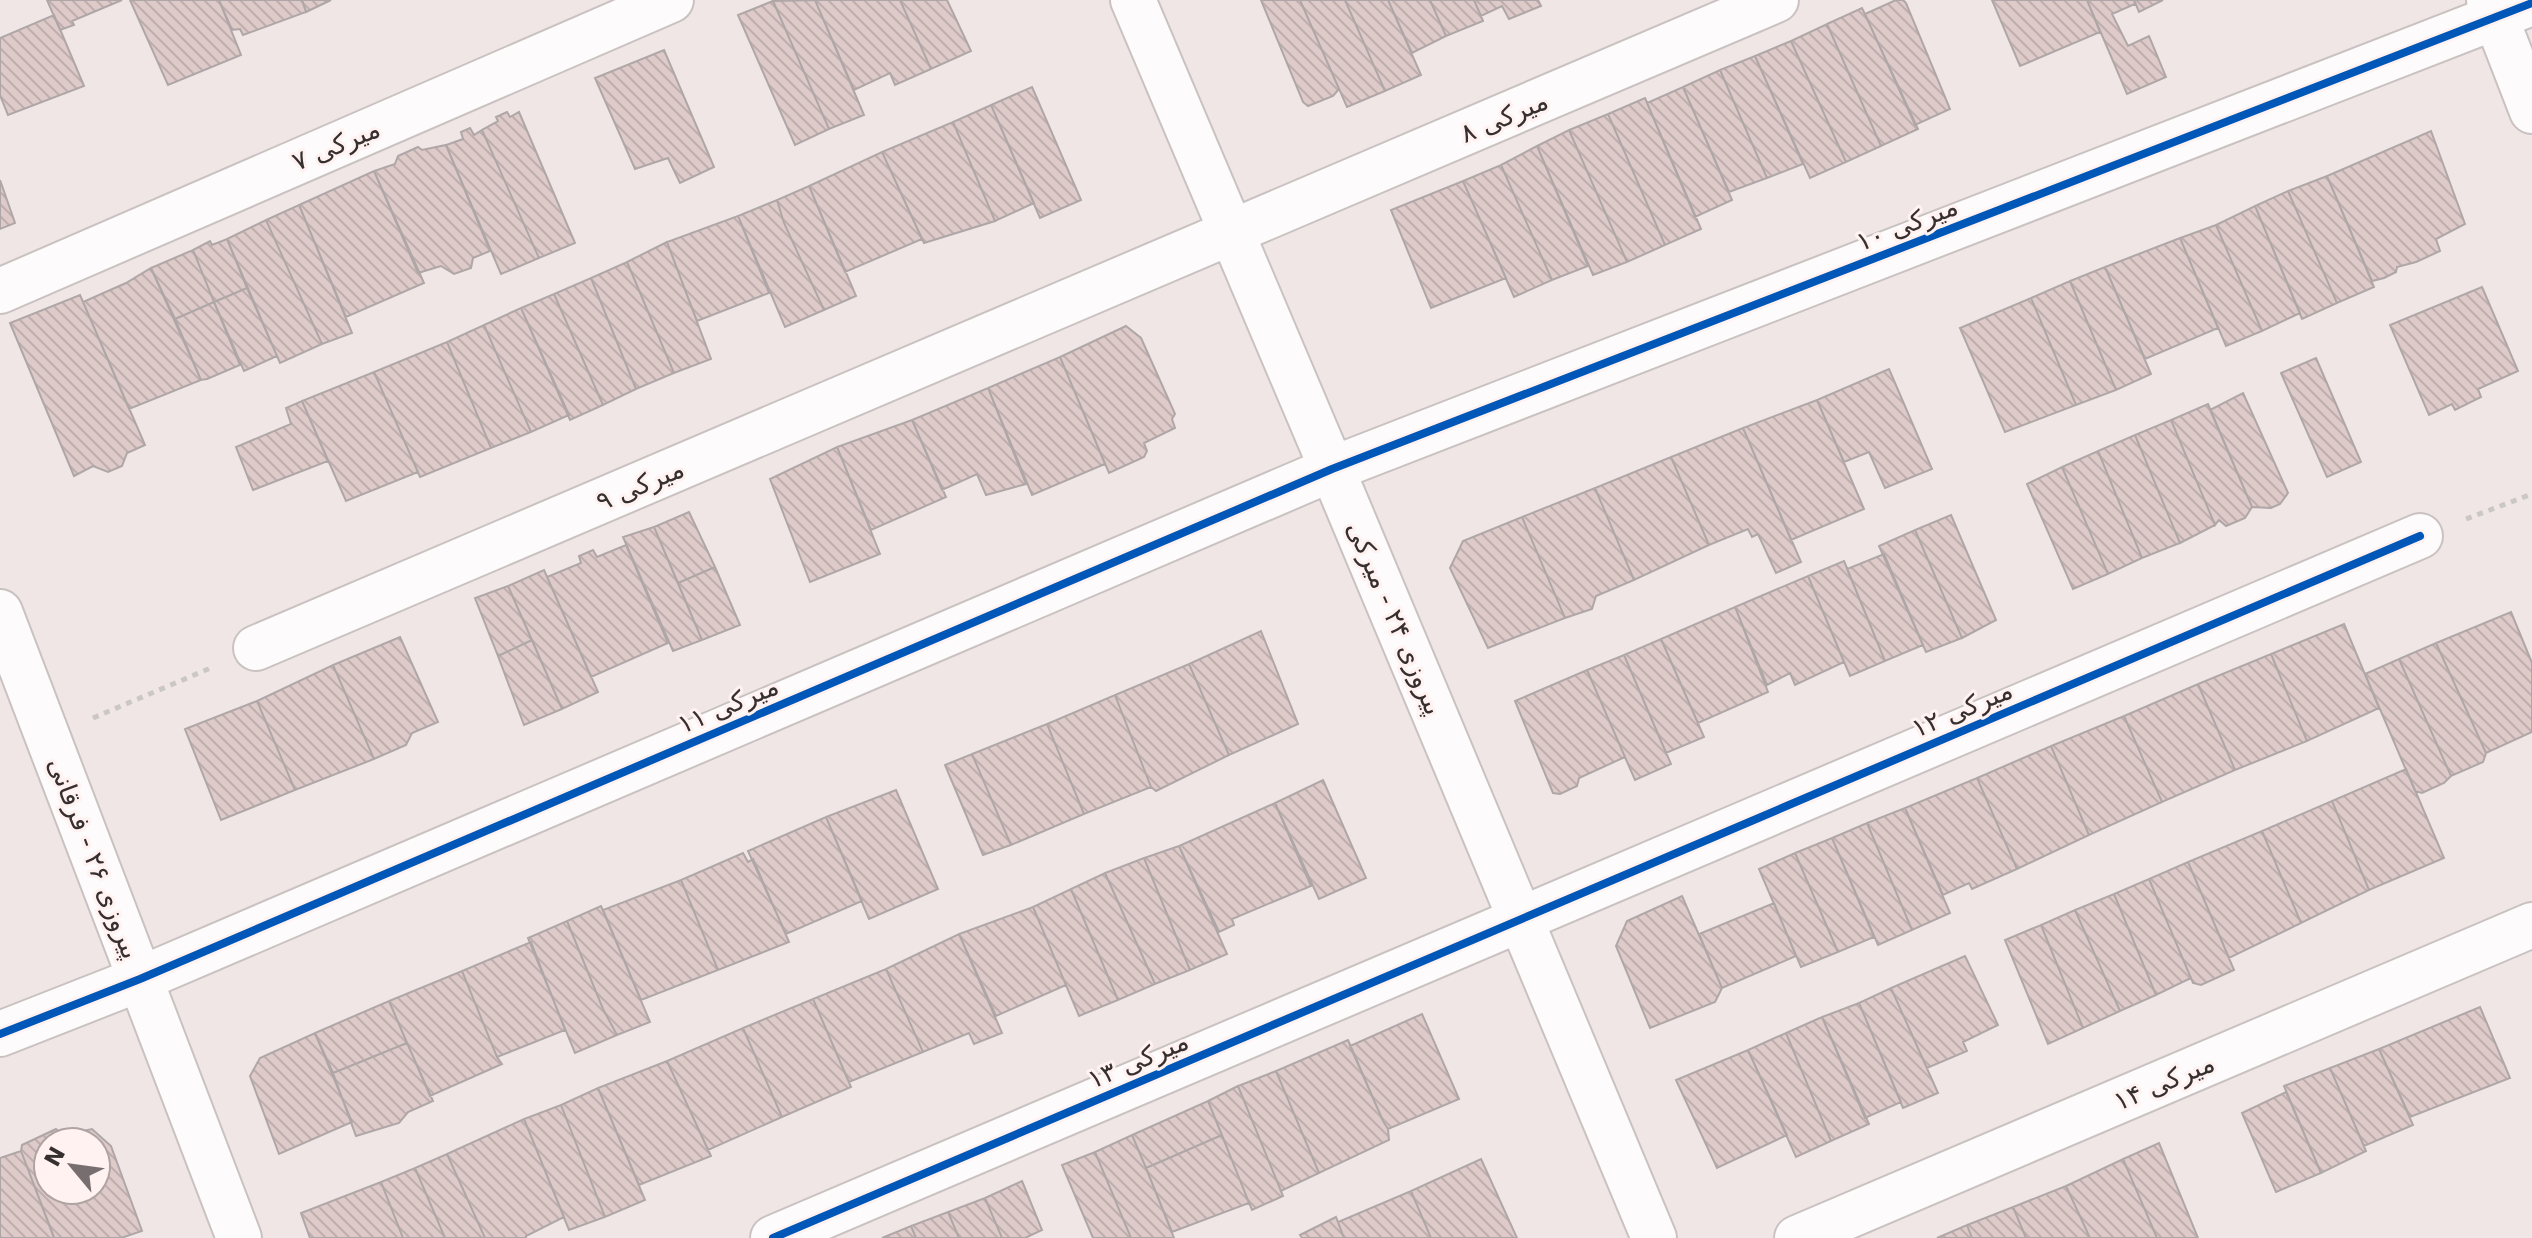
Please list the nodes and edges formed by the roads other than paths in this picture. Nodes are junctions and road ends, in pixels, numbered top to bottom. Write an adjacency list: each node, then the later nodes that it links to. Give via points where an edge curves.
1 (671, 0): 7 (street, میرکی ۷)
2 (1133, 0): 6 (street, پیروزی ۲۴ - میرکی)
3 (1776, 0): 6 (street, میرکی ۸)
4 (2506, 7): 5 (street); 8 (street, میرکی ۱۰)
5 (2532, 111)
6 (1231, 233): 8 (street, پیروزی ۲۴ - میرکی); 11 (street, میرکی ۹)
7 (0, 291)
8 (1332, 469): 12 (street, پیروزی ۲۴ - میرکی); 14 (street, میرکی ۱۱)
9 (2420, 536): 12 (street, میرکی ۱۲)
10 (0, 612): 14 (street, پیروزی ۲۶ - فرقانی)
11 (256, 648)
12 (1520, 919): 17 (street, میرکی ۱۳); 18 (street, پیروزی ۲۴ - میرکی)
13 (2532, 925): 19 (street, میرکی ۱۴)
14 (140, 979): 15 (street, میرکی ۱۱); 16 (street, پیروزی ۲۶ - فرقانی)
15 (0, 1034)
16 (239, 1238)
17 (773, 1238)
18 (1654, 1238)
19 (1797, 1238)

